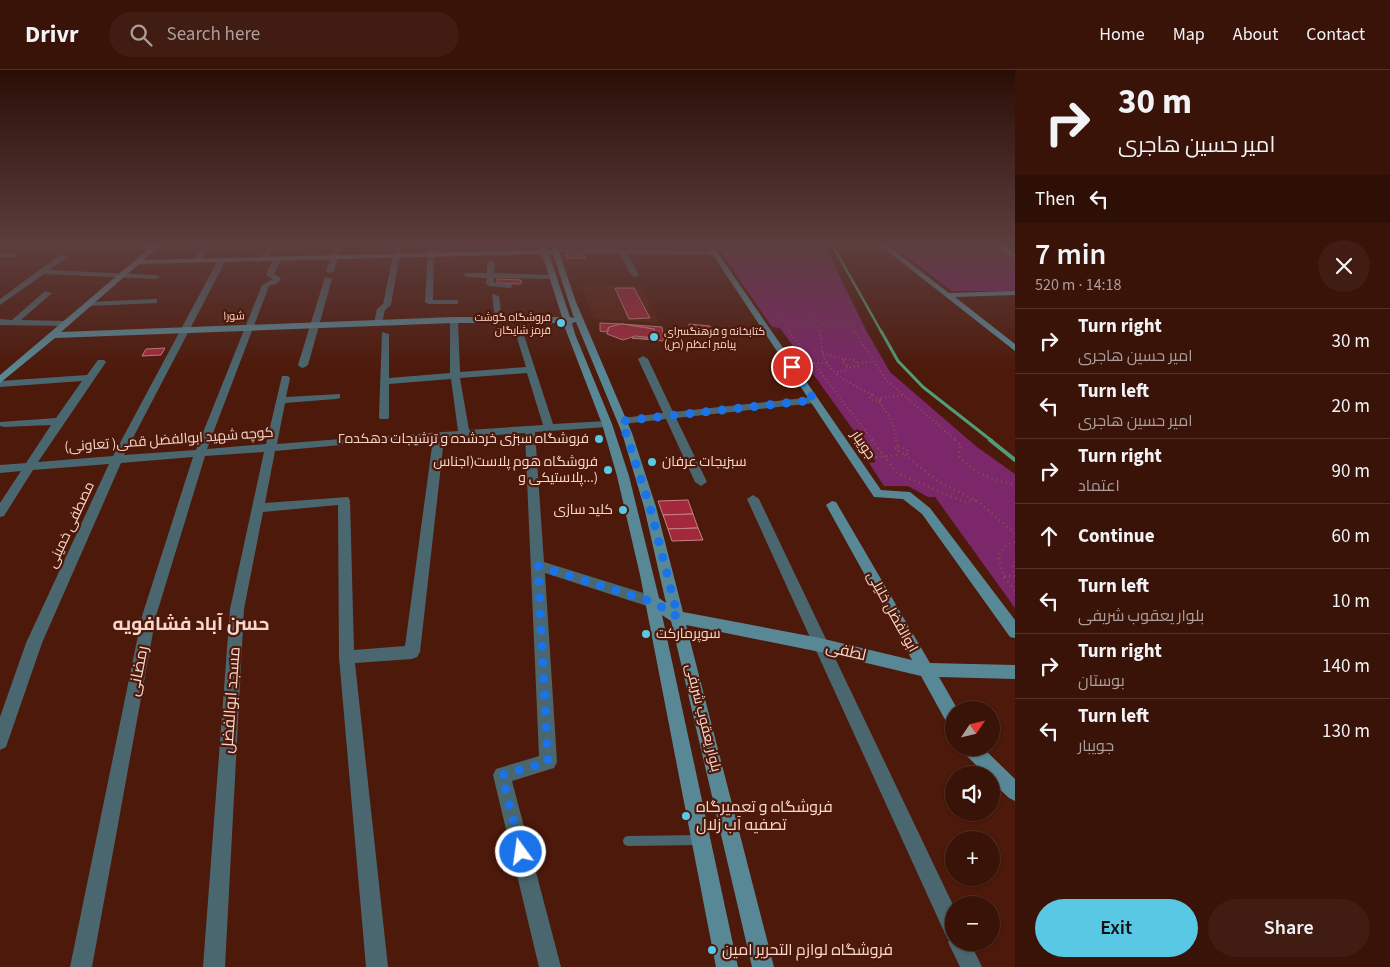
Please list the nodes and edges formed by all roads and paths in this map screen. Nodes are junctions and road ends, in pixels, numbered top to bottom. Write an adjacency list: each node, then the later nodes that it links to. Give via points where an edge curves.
1 (779, 287): 30 (path, via 779,294)
2 (21, 288): 33 (street)
3 (107, 288): 34 (street)
4 (207, 288): 55 (street, مصطفی خمینی)
5 (265, 288): 51 (street, رمضانی)
6 (325, 288): 47 (street)
7 (390, 288): 45 (street)
8 (429, 288): 32 (street, via 429,302)
9 (558, 288): 40 (street, بلوار یعقوب شریفی)
10 (562, 288): 40 (street, بلوار یعقوب شریفی)
11 (738, 288): 82 (street, جویبار)
12 (758, 288): 41 (path, via 782,321)
13 (783, 288): 18 (path)
14 (810, 288): 19 (path); 23 (path)
15 (833, 288): 26 (path)
16 (938, 288): 24 (street)
17 (995, 288): 21 (path)
18 (789, 289): 27 (path)
19 (802, 289): 28 (path)
20 (48, 293): 44 (street)
21 (1003, 293): 22 (street); 24 (street)
22 (1015, 293)
23 (817, 294): 26 (path); 31 (path)
24 (947, 295): 58 (street)
25 (495, 296): 37 (street)
26 (837, 296): 48 (path)
27 (795, 299): 28 (path, via 804,303); 30 (path)
28 (808, 300): 31 (path)
29 (154, 301): 34 (street)
30 (787, 301): 35 (path)
31 (819, 301): 35 (path, via 817,306)
32 (455, 302)
33 (0, 303)
34 (89, 304): 46 (street)
35 (806, 309): 38 (path)
36 (447, 311): 39 (street)
37 (499, 319): 39 (street, شورا); 40 (street, شورا)
38 (814, 319): 41 (path); 43 (path)
39 (450, 320): 45 (street, شورا); 71 (street)
40 (573, 320): 87 (street, بلوار یعقوب شریفی); 89 (street, بلوار یعقوب شریفی)
41 (808, 321): 49 (path)
42 (0, 322): 44 (street)
43 (823, 322): 48 (path); 50 (path)
44 (13, 323): 46 (street)
45 (378, 323): 47 (street, شورا)
46 (65, 324): 57 (street)
47 (315, 324): 51 (street, شورا); 67 (street)
48 (850, 324): 54 (path)
49 (811, 326): 52 (path); 64 (path, via 785,326)
50 (825, 326): 52 (path); 54 (path)
51 (248, 327): 55 (street, شورا); 98 (street, رمضانی)
52 (817, 327): 59 (path, via 823,338)
53 (518, 328): 69 (street)
54 (852, 328): 63 (path)
55 (185, 330): 57 (street, شورا); 103 (street, مصطفی خمینی)
56 (385, 334): 75 (street)
57 (52, 335): 74 (street)
58 (1015, 348)
59 (823, 353): 61 (path); 65 (path)
60 (643, 359): 84 (street)
61 (843, 359): 66 (path); 68 (path)
62 (101, 362): 72 (street)
63 (873, 362): 66 (path); 78 (path, via 887,381)
64 (814, 363): 65 (path); 102 (path)
65 (827, 363): 70 (path)
66 (858, 363): 68 (path, via 855,367)
67 (302, 365)
68 (847, 366): 70 (path, via 846,370)
69 (530, 370): 71 (street); 90 (street)
70 (836, 373): 77 (path)
71 (455, 375): 75 (street); 92 (street)
72 (90, 378): 76 (street); 86 (street)
73 (285, 378): 81 (street, مسجد ابوالفضل)
74 (0, 380)
75 (385, 380): 85 (street)
76 (0, 384)
77 (872, 395): 80 (path); 83 (path, via 870,398)
78 (904, 395): 80 (path); 107 (path, via 961,445 958,456 967,467 980,475)
79 (336, 396): 81 (street)
80 (881, 398): 83 (path)
81 (280, 400): 97 (street, مسجد ابوالفضل)
82 (814, 400): 84 (street); 123 (street, جویبار, via 878,494 906,495 926,511)
83 (879, 402): 96 (path, via 892,420)
84 (671, 416): 87 (street); 106 (street)
85 (384, 418)
86 (59, 421): 88 (street); 104 (street)
87 (622, 421): 122 (street, بلوار یعقوب شریفی, via 650,507)
88 (4, 424)
89 (607, 424): 90 (street); 121 (street, بلوار یعقوب شریفی)
90 (549, 427): 91 (street)
91 (530, 430): 92 (street); 116 (street)
92 (464, 434): 93 (street)
93 (439, 436): 94 (street); 125 (street, via 412,652)
94 (358, 441)
95 (341, 442): 97 (street, کوچه شهید ابوالفضل قمی( تعاونی))
96 (898, 447): 99 (path, via 895,451); 100 (path, via 908,450)
97 (270, 448): 98 (street, کوچه شهید ابوالفضل قمی( تعاونی)); 111 (street, مسجد ابوالفضل)
98 (200, 453): 103 (street, کوچه شهید ابوالفضل قمی( تعاونی)); 136 (street, رمضانی, via 149,616)
99 (901, 454): 100 (path); 102 (path)
100 (905, 455): 109 (path, via 940,482)
101 (870, 458): 102 (path)
102 (885, 458): 109 (path, via 897,473 964,502)
103 (117, 459): 104 (street, کوچه شهید ابوالفضل قمی( تعاونی)); 129 (street, مصطفی خمینی, via 34,643)
104 (30, 467): 105 (street, کوچه شهید ابوالفضل قمی( تعاونی)); 112 (street)
105 (0, 469)
106 (701, 482)
107 (1015, 485)
108 (753, 499): 124 (street)
109 (976, 500): 113 (path)
110 (832, 505): 126 (street, ابوالفضل خلیلی)
111 (258, 508): 125 (street, via 344,500); 137 (street, مسجد ابوالفضل, via 238,609)
112 (0, 513)
113 (1015, 533)
114 (1015, 542): 118 (path, via 1006,545 998,557)
115 (1015, 562): 117 (path)
116 (538, 566): 121 (street); 139 (street, via 548,762 502,775)
117 (1015, 572)
118 (1003, 576): 119 (path); 120 (path)
119 (1015, 576)
120 (1015, 590)
121 (653, 602): 122 (street, لطفی); 132 (street, بلوار یعقوب شریفی)
122 (678, 617): 124 (street, لطفی); 141 (street, بلوار یعقوب شریفی)
123 (1015, 632)
124 (820, 645): 126 (street, لطفی); 134 (street)
125 (347, 657): 138 (street)
126 (924, 670): 127 (street, لطفی); 128 (street, ابوالفضل خلیلی)
127 (1015, 672)
128 (945, 704)
129 (0, 741)
130 (979, 756): 131 (street)
131 (1015, 792)
132 (701, 840): 133 (lane); 140 (street, بلوار یعقوب شریفی)
133 (628, 841)
134 (945, 912)
135 (963, 951): 142 (street)
136 (81, 967)
137 (214, 967)
138 (377, 967)
139 (550, 967)
140 (727, 967)
141 (763, 967)
142 (971, 967)

